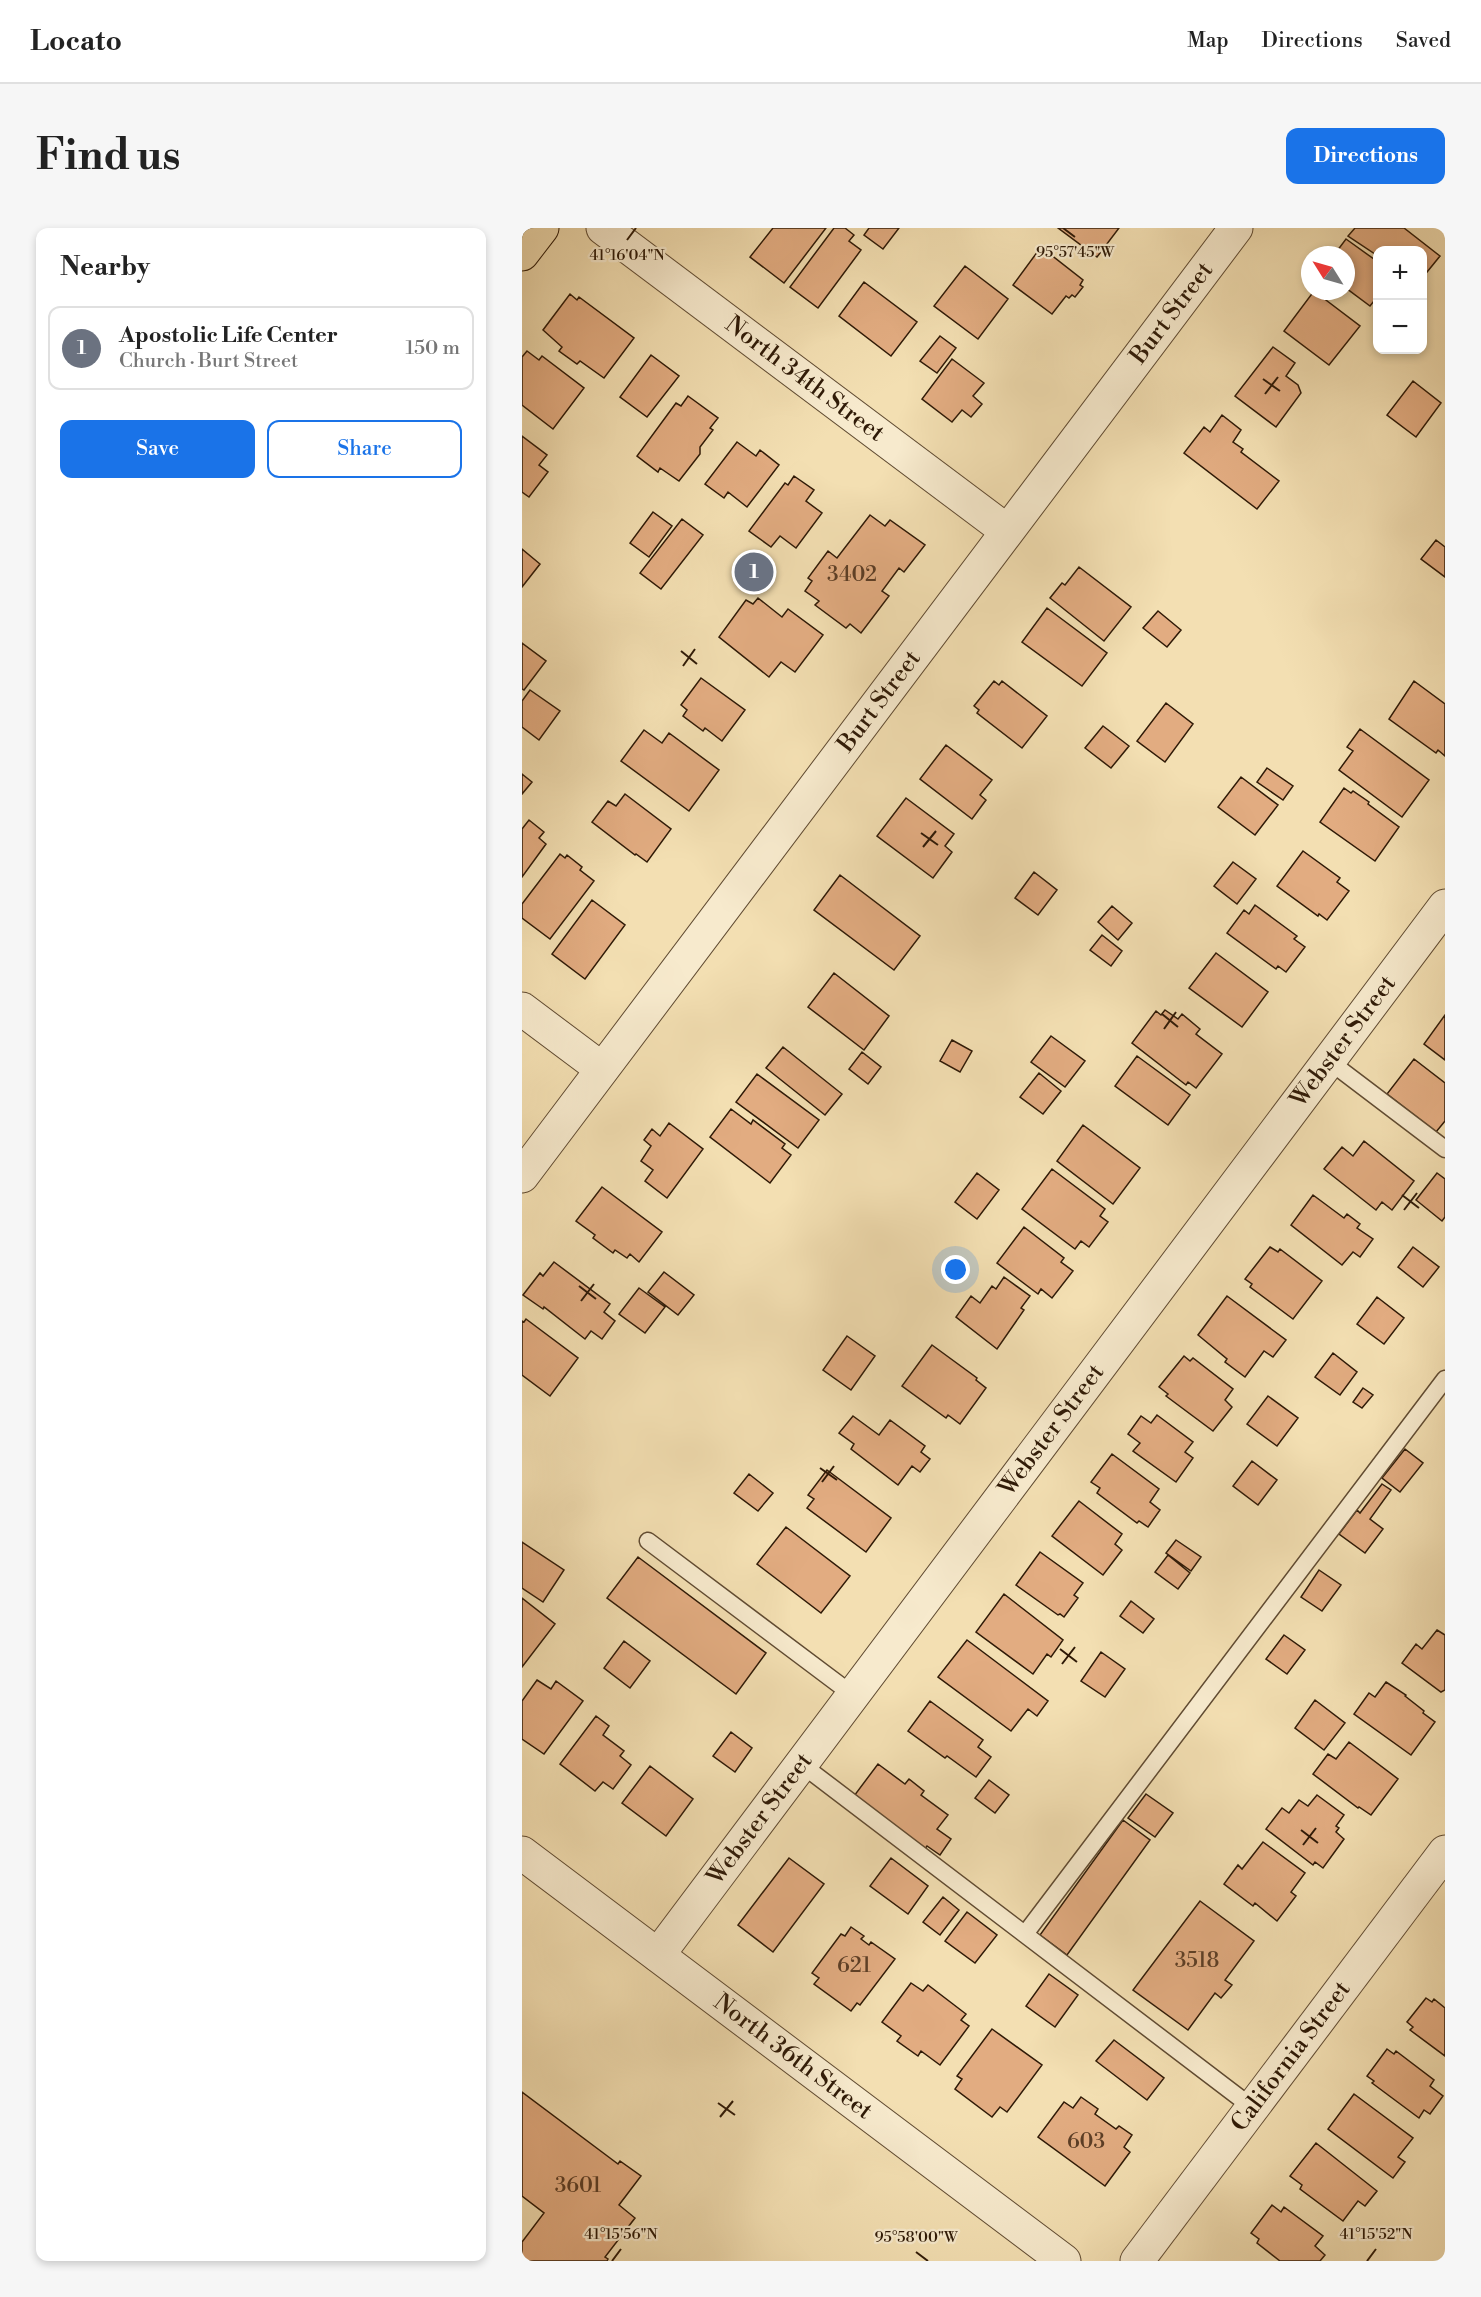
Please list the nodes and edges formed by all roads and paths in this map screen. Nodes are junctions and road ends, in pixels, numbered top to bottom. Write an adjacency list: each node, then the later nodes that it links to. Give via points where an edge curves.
1 (542, 228): 4 (main road)
2 (603, 228): 5 (street, North 34th Street)
3 (1236, 228): 5 (street, Burt Street)
4 (522, 254)
5 (1007, 531): 9 (street, Burt Street)
6 (1445, 906): 8 (street, Webster Street)
7 (522, 1010): 9 (street)
8 (1329, 1061): 10 (lane); 14 (street, Webster Street)
9 (602, 1069): 11 (street, Burt Street)
10 (1445, 1149)
11 (522, 1176)
12 (1445, 1379): 18 (lane)
13 (648, 1541): 14 (lane)
14 (853, 1695): 15 (street, Webster Street)
15 (801, 1764): 18 (lane); 19 (street, Webster Street)
16 (1445, 1852): 20 (street, California Street)
17 (522, 1854): 19 (street, North 36th Street)
18 (1025, 1934): 20 (lane)
19 (658, 1955): 21 (street, North 36th Street)
20 (1253, 2108): 22 (street, California Street)
21 (1064, 2261)
22 (1137, 2261)

